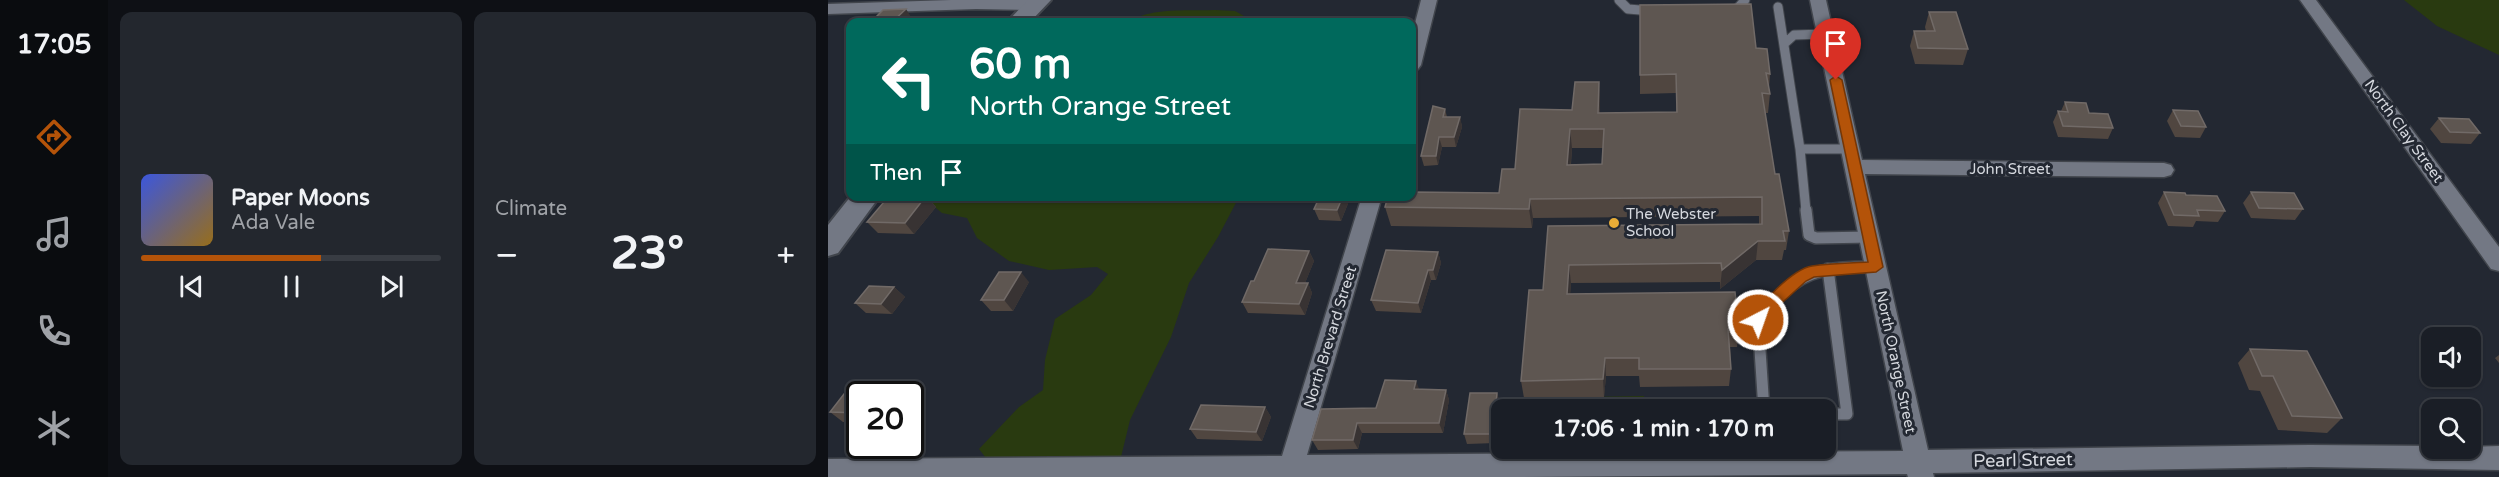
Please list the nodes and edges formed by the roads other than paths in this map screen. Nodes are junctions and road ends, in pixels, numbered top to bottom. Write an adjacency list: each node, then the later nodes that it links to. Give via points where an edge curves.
1 (1429, 0): 14 (street)
2 (1619, 0): 10 (lane, via 1626,9)
3 (1744, 0): 9 (lane, via 1737,9)
4 (1818, 0): 12 (street, North Orange Street)
5 (2308, 0): 22 (street, North Clay Street)
6 (1037, 3): 8 (street); 11 (main road)
7 (1778, 7): 13 (lane)
8 (828, 9)
9 (1720, 10)
10 (1663, 11)
11 (1022, 18)
12 (1826, 34): 13 (lane, via 1794,36); 16 (street, North Orange Street)
13 (1784, 44): 15 (lane)
14 (1416, 50)
15 (1800, 149): 16 (lane); 20 (lane, via 1809,235)
16 (1853, 158): 17 (street, John Street); 20 (street, North Orange Street)
17 (2164, 170)
18 (863, 201): 21 (main road)
19 (1370, 201): 32 (street, North Brevard Street)
20 (1870, 237): 23 (street, North Orange Street)
21 (828, 245)
22 (2499, 263)
23 (1876, 267): 24 (lane); 30 (street, North Orange Street)
24 (1828, 268): 25 (lane, via 1801,277 1758,320); 26 (lane, via 1847,414)
25 (1763, 399)
26 (1836, 414)
27 (2499, 458): 30 (street, Pearl Street, via 2310,456)
28 (1678, 459): 32 (street, Pearl Street)
29 (1800, 459): 30 (street, Pearl Street)
30 (1919, 470)
31 (828, 471): 32 (street, Pearl Street)
32 (1289, 472)

